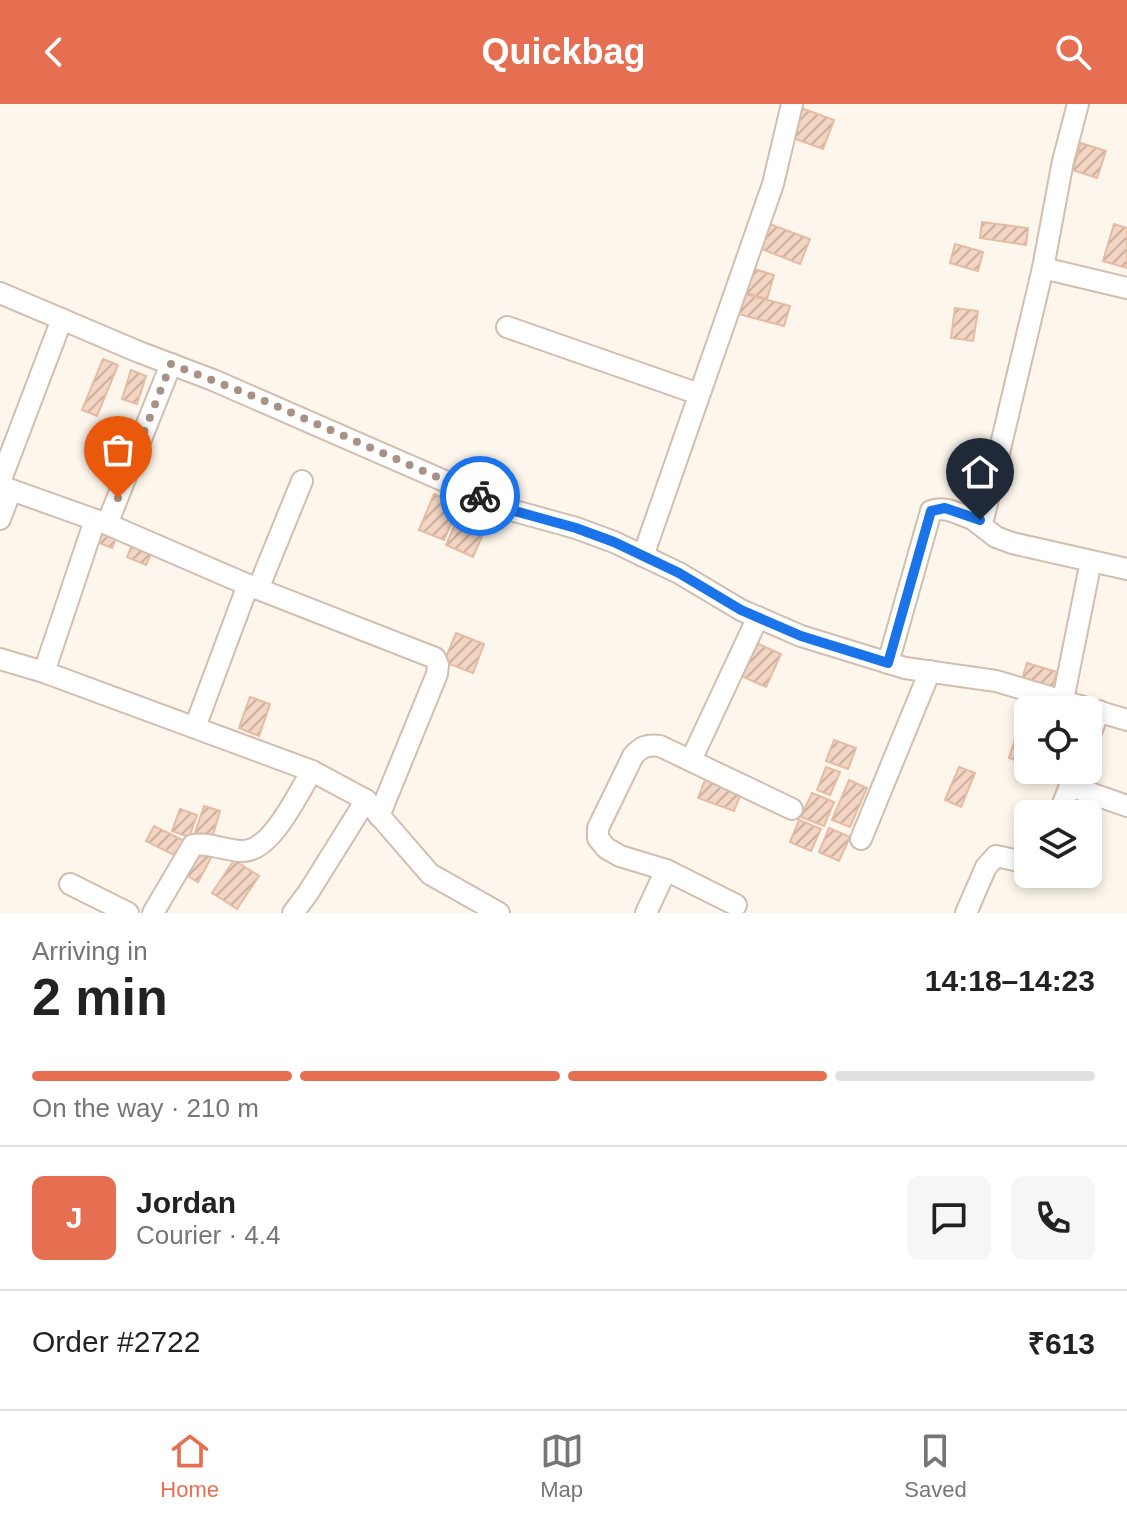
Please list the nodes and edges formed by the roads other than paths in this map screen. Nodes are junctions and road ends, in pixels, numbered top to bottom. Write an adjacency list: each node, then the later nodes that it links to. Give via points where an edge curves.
1 (792, 104): 9 (street, via 773,184)
2 (1078, 104): 3 (street)
3 (1043, 268): 4 (street); 13 (street, via 984,516)
4 (1127, 288)
5 (0, 293): 6 (street)
6 (62, 319): 8 (street); 11 (street)
7 (507, 327): 9 (street)
8 (171, 364): 14 (street); 15 (street, via 511,510 576,528)
9 (699, 394): 15 (street)
10 (302, 481): 18 (street)
11 (4, 486): 12 (street); 14 (street)
12 (0, 519)
13 (974, 520): 16 (street, via 1012,543); 21 (street, via 945,508 931,511)
14 (101, 522): 18 (street); 23 (street)
15 (643, 556): 19 (street)
16 (1091, 561): 17 (street); 25 (street)
17 (1127, 569)
18 (253, 587): 28 (street); 35 (street, via 435,658 437,674)
19 (758, 617): 21 (street); 29 (street)
20 (0, 659): 23 (street)
21 (888, 663): 22 (street)
22 (930, 671): 24 (street); 36 (street)
23 (44, 672): 28 (street)
24 (1049, 696)
25 (1064, 696)
26 (1102, 712): 27 (street)
27 (1127, 720)
28 (195, 727): 30 (street)
29 (691, 760): 34 (street); 38 (street, via 660,746 640,748 598,828 606,848)
30 (312, 771): 32 (street); 42 (street, via 271,835 256,849 193,845)
31 (1085, 784): 33 (street)
32 (366, 800): 35 (street); 43 (street)
33 (1127, 806)
34 (792, 809)
35 (379, 816): 44 (street, via 430,874)
36 (861, 839)
37 (1014, 860): 46 (street, via 996,856 986,867)
38 (666, 870): 40 (street); 45 (street)
39 (70, 884): 41 (street)
40 (736, 905)
41 (128, 913)
42 (153, 913)
43 (293, 913)
44 (499, 913)
45 (646, 913)
46 (966, 913)

